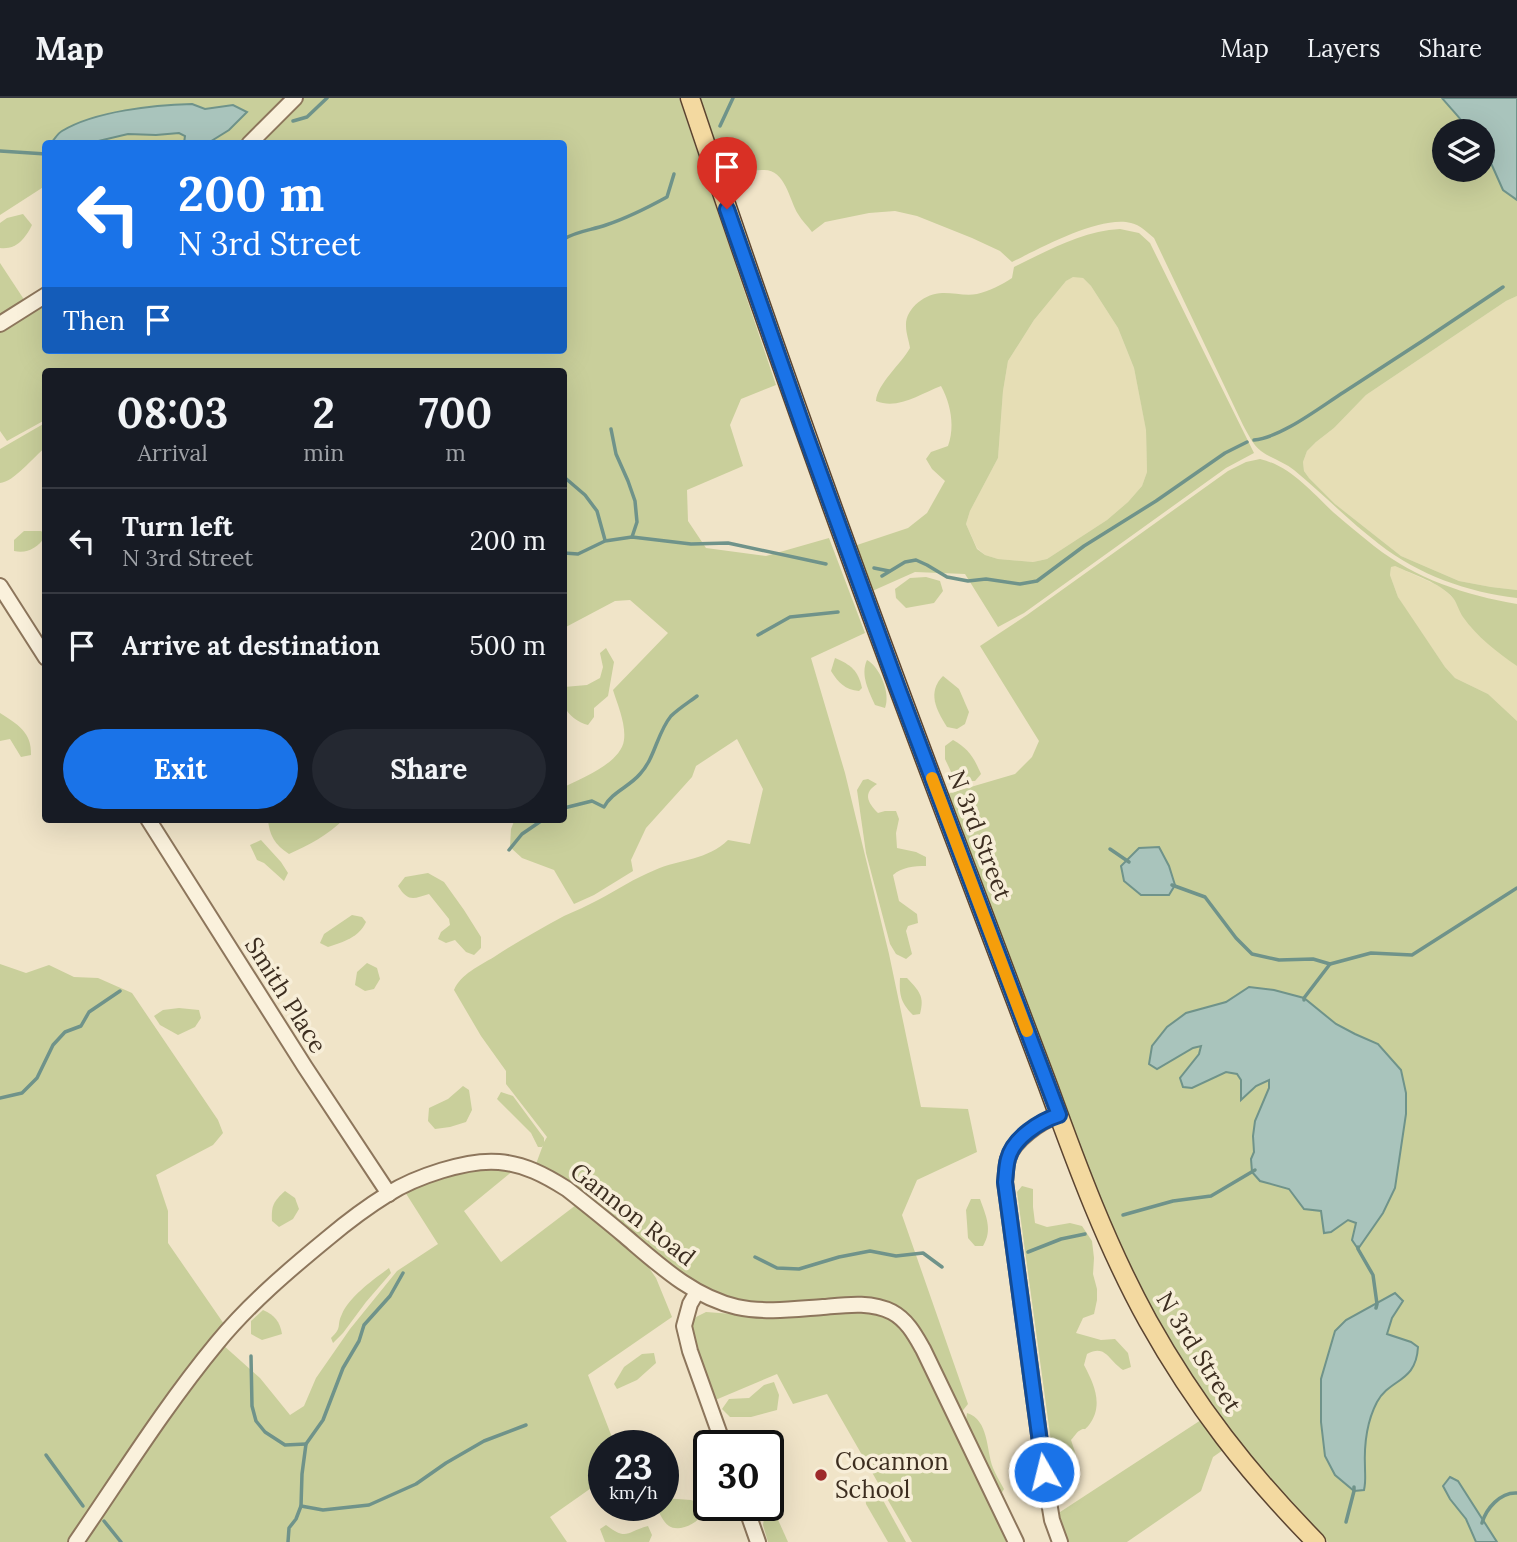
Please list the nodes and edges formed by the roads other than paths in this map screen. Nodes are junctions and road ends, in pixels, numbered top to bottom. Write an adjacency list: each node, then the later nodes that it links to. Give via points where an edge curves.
1 (295, 98): 3 (street)
2 (690, 98): 9 (main road, N 3rd Street, via 810,448)
3 (253, 140)
4 (42, 298): 5 (street)
5 (0, 324)
6 (0, 586): 7 (street)
7 (42, 652)
8 (151, 823): 10 (street, Smith Place)
9 (1059, 1115): 17 (street, via 1029,1132 1013,1148 1005,1182 1048,1496); 18 (main road, N 3rd Street, via 1111,1245 1167,1352 1238,1458)
10 (388, 1194): 11 (street, Gannon Road, via 467,1164 500,1162 529,1168 567,1189); 14 (street, Gannon Road, via 313,1250 236,1322 162,1416)
11 (697, 1292): 12 (street, via 684,1326); 16 (street, Gannon Road, via 761,1311 862,1305 881,1308 904,1321 923,1349)
12 (718, 1430)
13 (751, 1521): 15 (street)
14 (76, 1542)
15 (758, 1542)
16 (1016, 1542)
17 (1060, 1542)
18 (1316, 1542)

